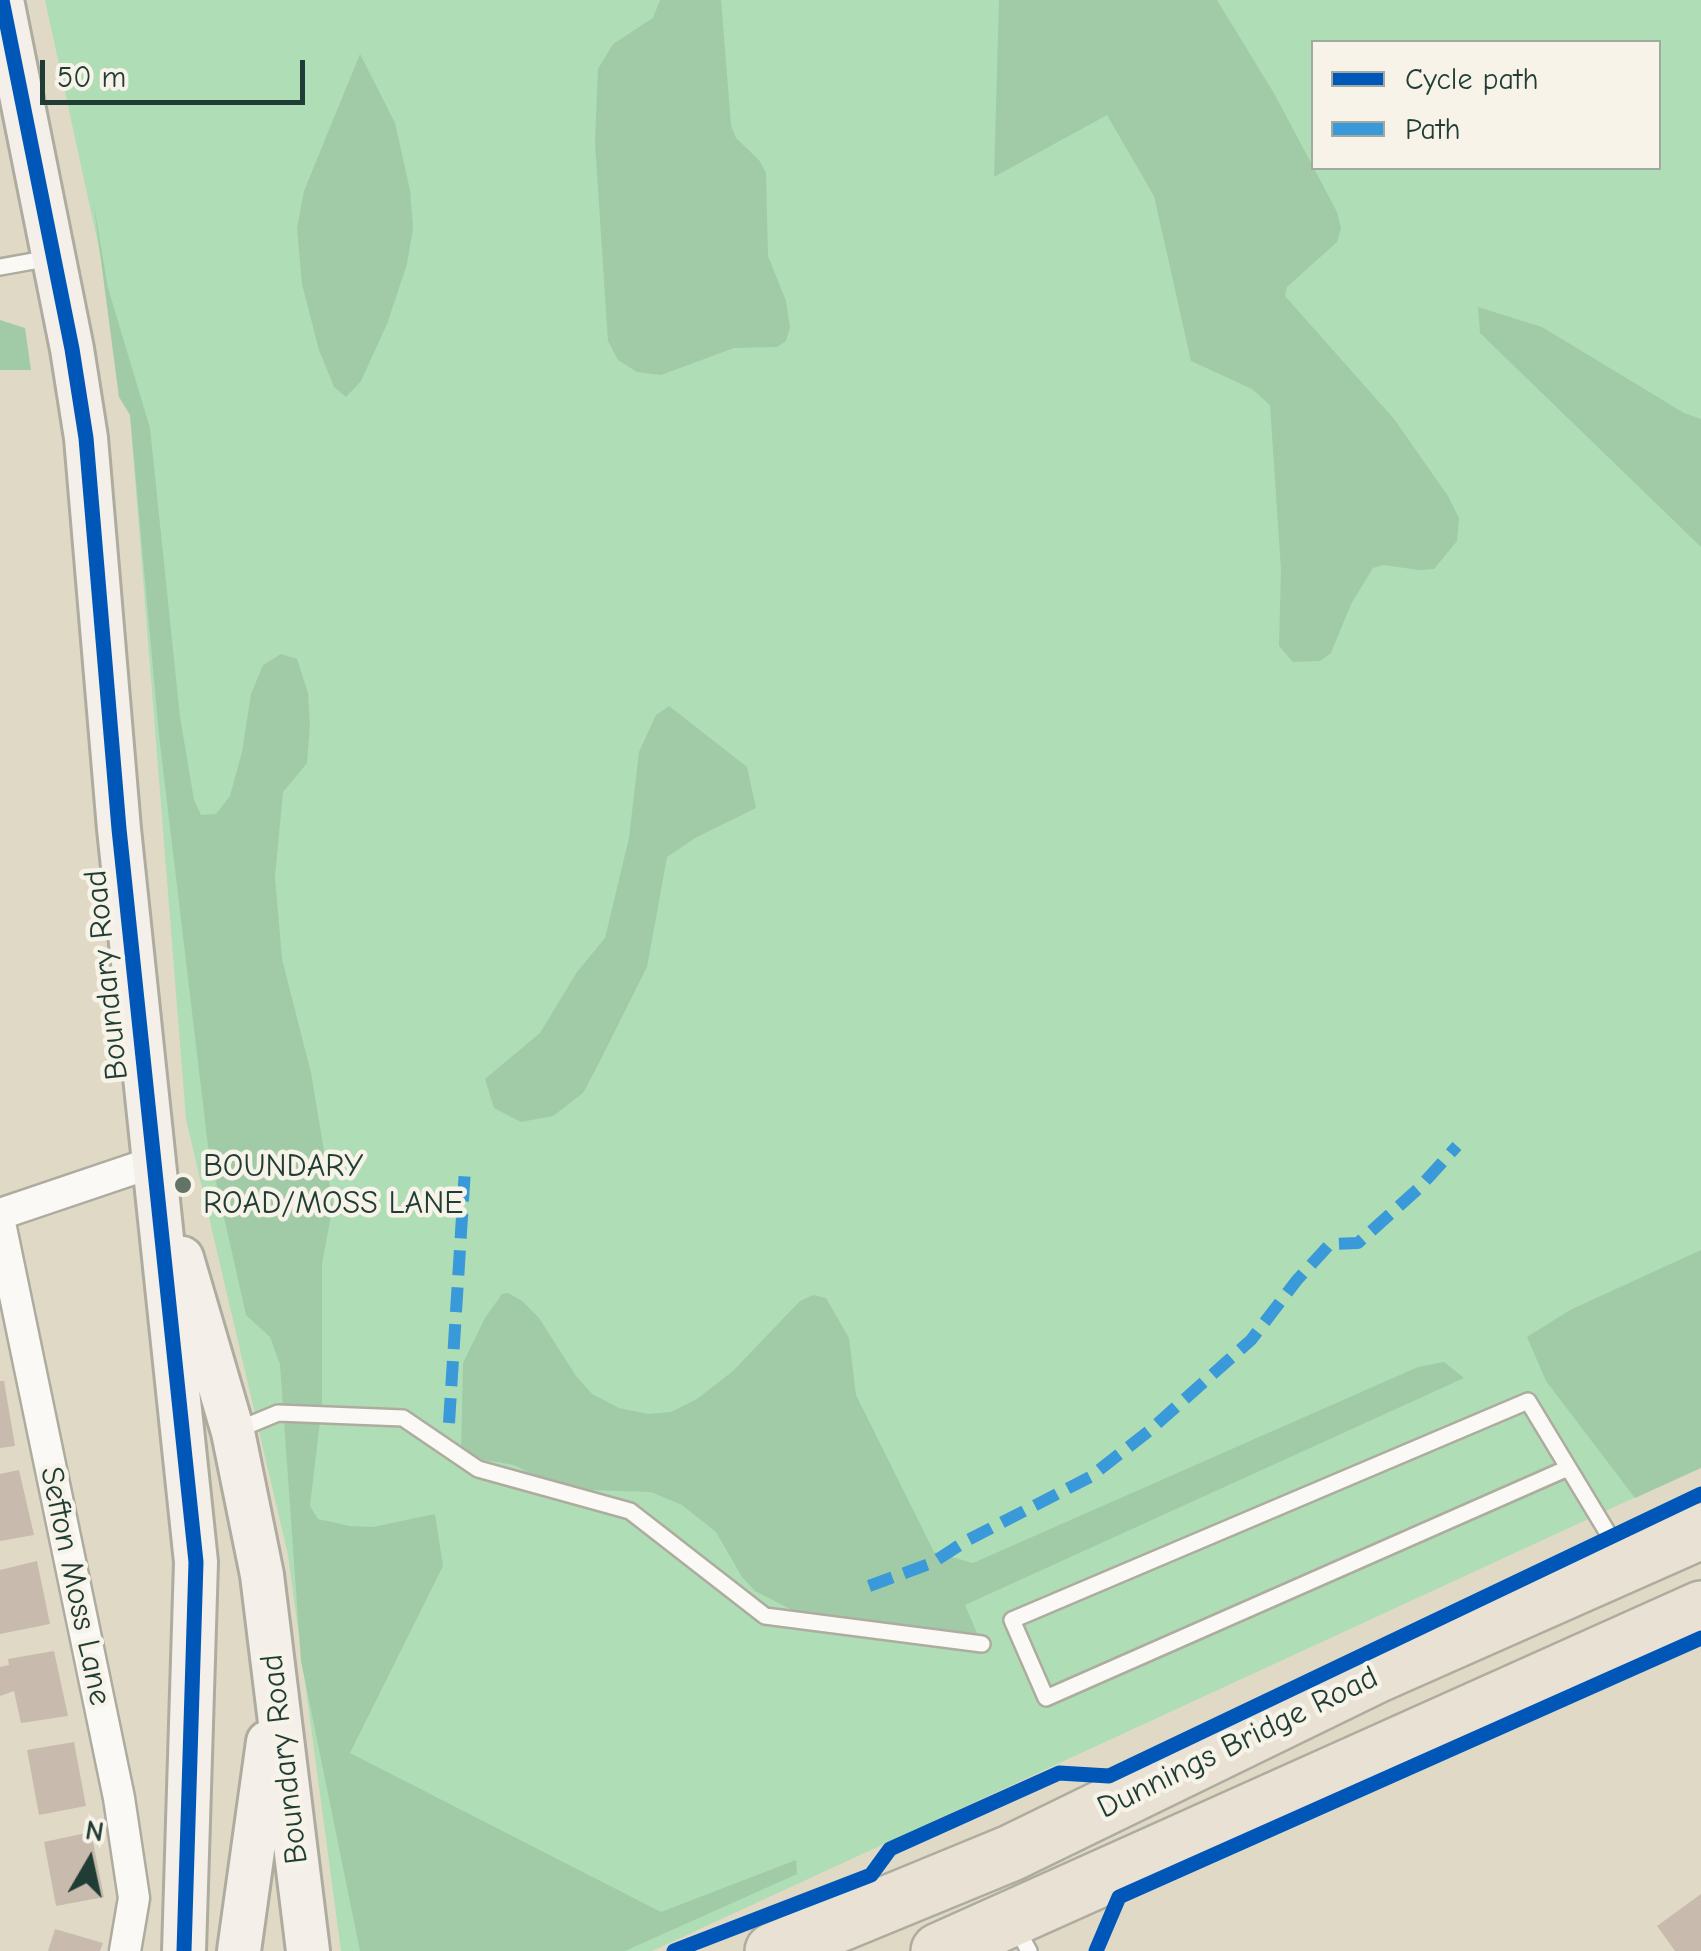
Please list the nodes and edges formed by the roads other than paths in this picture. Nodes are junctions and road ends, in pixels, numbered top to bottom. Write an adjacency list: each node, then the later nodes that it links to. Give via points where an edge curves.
1 (2, 0): 2 (street, Boundary Road)
2 (54, 257): 3 (lane); 4 (street, Boundary Road, via 86,438)
3 (0, 267)
4 (154, 1162): 5 (street); 7 (street, Boundary Road); 16 (street, Boundary Road, via 196,1562)
5 (0, 1214)
6 (0, 1223): 15 (street, Sefton Moss Lane, via 119,1798 134,1898)
7 (234, 1432): 12 (lane, via 278,1414 402,1418 478,1469 630,1511 765,1616); 13 (street, Boundary Road)
8 (1568, 1468): 10 (lane, via 1046,1698 1012,1620 1528,1401 1609,1536)
9 (1701, 1530): 10 (highway, Dunnings Bridge Road)
10 (1625, 1564): 19 (highway, Dunnings Bridge Road, via 1378,1674 1011,1853)
11 (1701, 1609): 14 (highway, Dunnings Bridge Road)
12 (982, 1644)
13 (277, 1682): 17 (street); 18 (street, Boundary Road)
14 (1019, 1935): 20 (highway, Dunnings Bridge Road)
15 (125, 1951)
16 (184, 1951)
17 (239, 1951)
18 (308, 1951)
19 (773, 1951)
20 (939, 1951)

